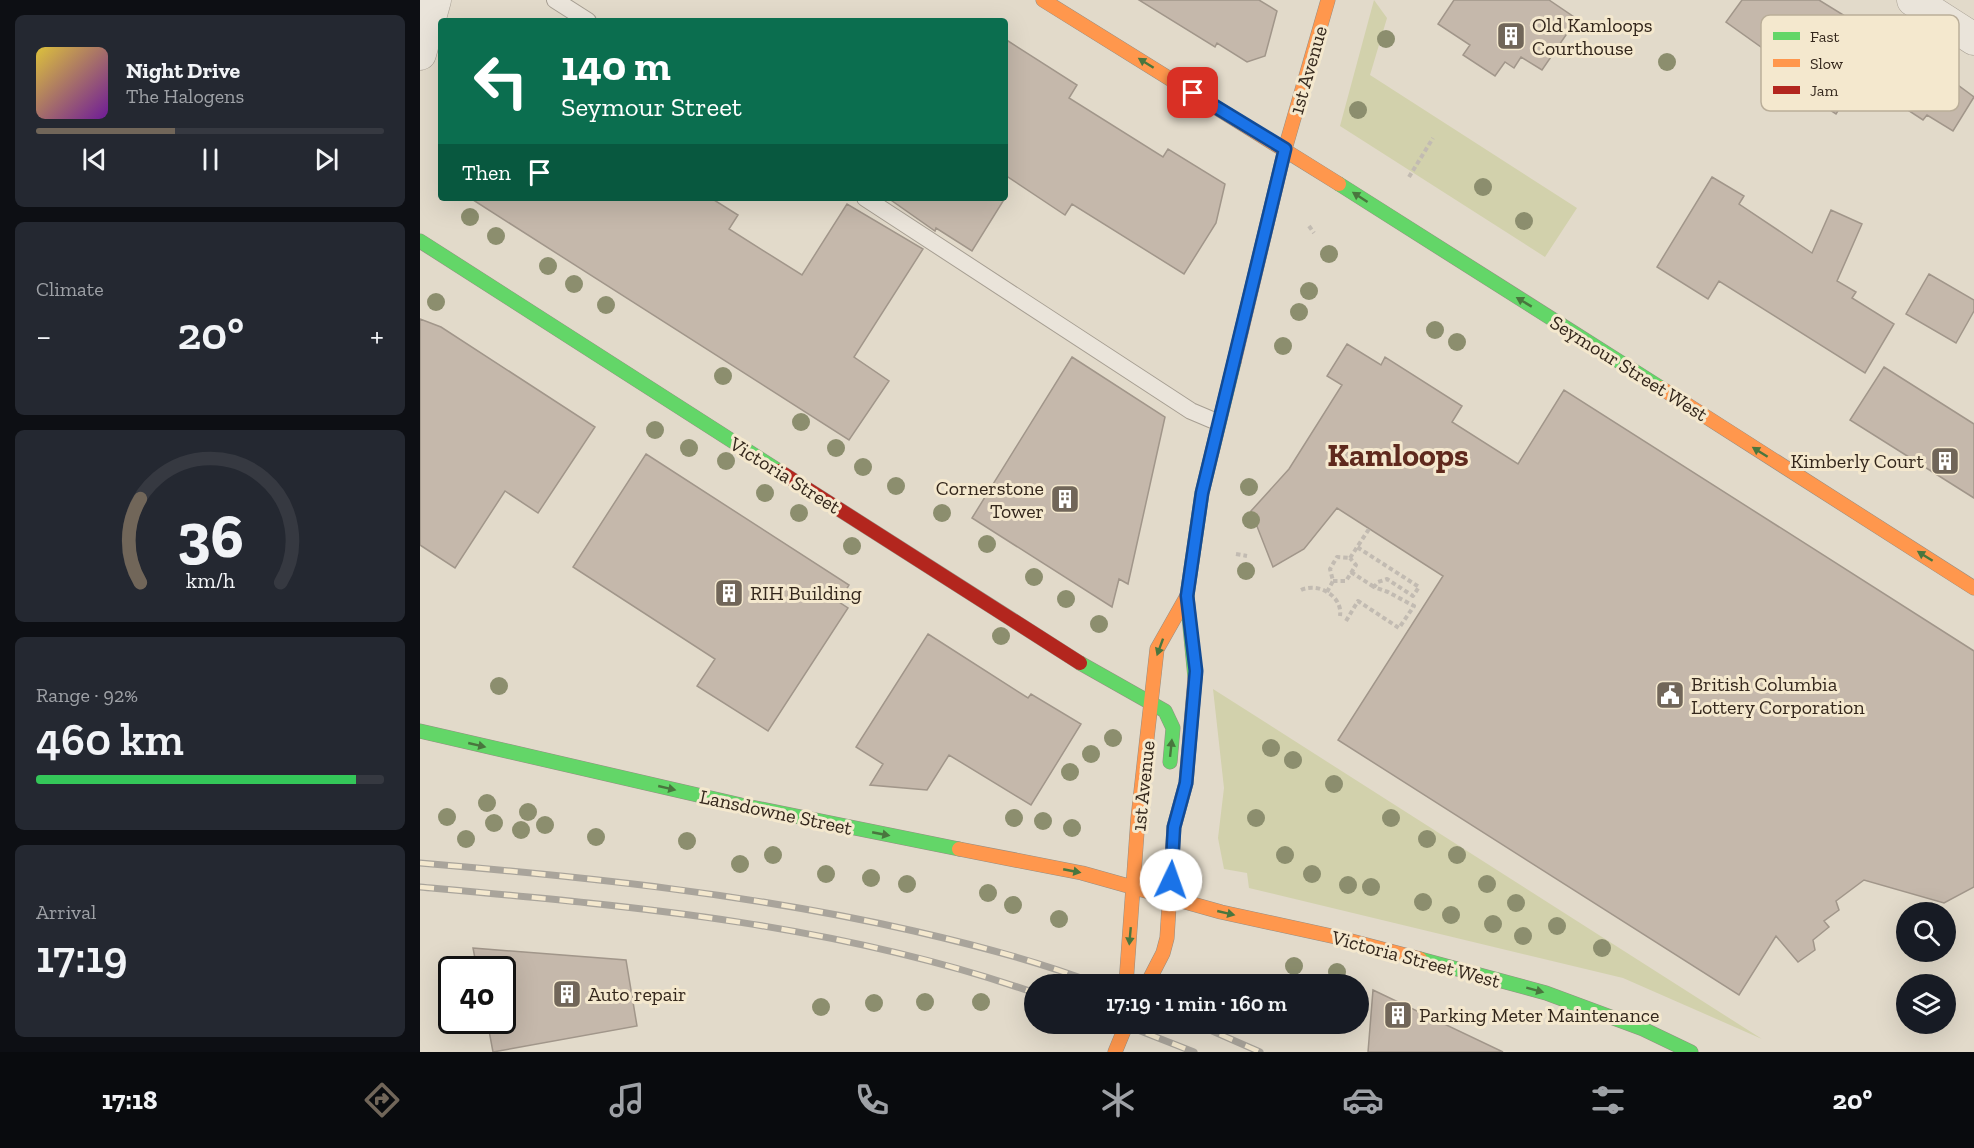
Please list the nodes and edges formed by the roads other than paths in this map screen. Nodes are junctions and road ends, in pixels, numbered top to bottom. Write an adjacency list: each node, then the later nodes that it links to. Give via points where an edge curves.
1 (435, 0): 10 (street)
2 (555, 0): 7 (lane)
3 (1043, 0): 11 (street, Seymour Street West, one-way to 3)
4 (1328, 0): 11 (street, 1st Avenue)
5 (1913, 0): 6 (street)
6 (1936, 15)
7 (583, 18)
8 (1959, 29): 9 (street)
9 (1974, 39)
10 (420, 54)
11 (1285, 149): 14 (street, 1st Avenue); 15 (street, Seymour Street West, one-way to 11)
12 (870, 201): 14 (lane, via 1191,411)
13 (420, 241): 17 (street, Victoria Street, via 1106,680)
14 (1217, 422): 16 (street, 1st Avenue)
15 (1974, 588)
16 (1187, 596): 17 (street, 1st Avenue, one-way to 17, via 1157,649); 21 (street, 1st Avenue, via 1196,671 1186,783)
17 (1151, 705): 19 (street, Victoria Street, one-way to 17, via 1173,728 1165,711); 22 (street, 1st Avenue)
18 (420, 731): 22 (street, Lansdowne Street, one-way to 22, via 741,806 1082,873)
19 (1168, 771)
20 (1169, 793): 21 (street)
21 (1174, 827): 23 (street, 1st Avenue)
22 (1134, 887): 23 (street, Victoria Street West); 24 (street, 1st Avenue, one-way to 24)
23 (1170, 897): 25 (street, 1st Avenue, via 1163,953); 28 (street, Victoria Street West, one-way to 28, via 1546,993 1643,1029)
24 (1127, 974)
25 (1152, 974)
26 (1122, 1034): 27 (street)
27 (1115, 1052)
28 (1691, 1052)

